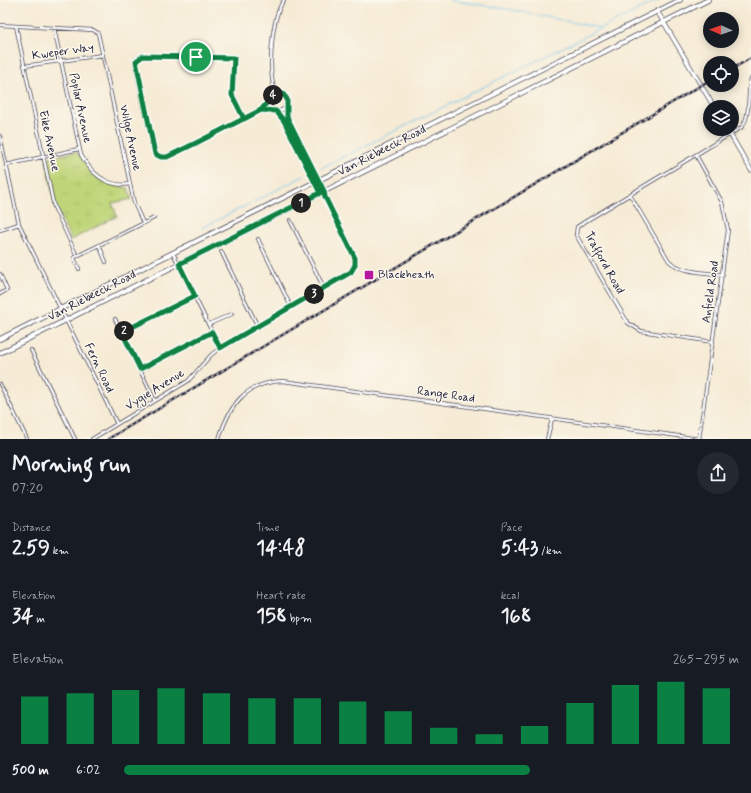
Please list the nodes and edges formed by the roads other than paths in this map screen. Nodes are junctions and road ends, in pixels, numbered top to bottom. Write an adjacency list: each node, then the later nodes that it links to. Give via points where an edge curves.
1 (284, 0): 13 (street, via 275,18 273,37 271,79)
2 (680, 0): 4 (main road, Van Riebeeck Road)
3 (708, 0): 5 (main road, Van Riebeeck Road)
4 (657, 11): 5 (street); 29 (main road, Van Riebeeck Road)
5 (663, 22): 14 (street); 32 (main road, Van Riebeeck Road)
6 (0, 25): 7 (street)
7 (16, 26): 8 (street); 11 (street, Eike Avenue)
8 (54, 28): 9 (street, Wilge Avenue, via 95,30); 10 (street, Poplar Avenue)
9 (103, 55): 10 (street, Kweper Way); 31 (street, Wilge Avenue)
10 (61, 62): 11 (street, Kweper Way); 24 (street, Poplar Avenue)
11 (24, 66): 26 (street, Eike Avenue)
12 (751, 78): 20 (street, Trafford Road, via 746,121)
13 (276, 93): 15 (street); 16 (street, via 286,97)
14 (710, 100)
15 (269, 101): 17 (street); 18 (street)
16 (286, 107): 18 (street); 29 (street, via 289,121)
17 (261, 110): 18 (street); 19 (street)
18 (275, 110): 30 (street, via 284,121)
19 (244, 119): 19 (street, via 167,157 158,156 152,148 136,59 143,56 234,58 232,95)
20 (739, 129)
21 (0, 136): 27 (street, Fern Road)
22 (728, 136): 25 (street, Trafford Road)
23 (731, 136): 28 (street)
24 (79, 149): 26 (street); 31 (street, Poplar Avenue, via 87,165 99,178 119,185)
25 (696, 155): 33 (street, Trafford Road); 48 (street, Anfield Road, via 722,202 727,219 728,237)
26 (43, 157): 27 (street); 43 (street, Eike Avenue, via 56,212)
27 (6, 166): 37 (street, Fern Road)
28 (751, 170)
29 (319, 180): 30 (main road, Van Riebeeck Road); 32 (street)
30 (315, 182): 32 (street); 42 (main road, Van Riebeeck Road)
31 (130, 184): 36 (street, Wilge Avenue, via 134,203)
32 (323, 193): 45 (main road, Van Riebeeck Road); 49 (street, Vygie Avenue, via 356,263 352,271)
33 (630, 195): 48 (street, via 673,265); 62 (street, Trafford Road, via 577,227 576,235 631,326 641,331)
34 (154, 218): 36 (street)
35 (290, 220): 49 (street)
36 (143, 223): 40 (street)
37 (19, 224): 38 (street); 53 (street, Fern Road)
38 (0, 230)
39 (258, 239): 52 (street)
40 (98, 245): 43 (street); 44 (street)
41 (221, 251): 58 (street)
42 (173, 253): 45 (street); 53 (main road, Van Riebeeck Road)
43 (77, 256): 46 (street, Eike Avenue, via 74,258)
44 (106, 262)
45 (179, 264): 51 (street); 56 (main road, Van Riebeeck Road)
46 (79, 269)
47 (0, 274): 50 (street, via 7,290)
48 (723, 275): 62 (street, Anfield Road)
49 (324, 288): 52 (street, Vygie Avenue)
50 (0, 294)
51 (195, 296): 57 (street); 59 (street)
52 (291, 307): 58 (street, Vygie Avenue)
53 (60, 309): 56 (street, Fern Road); 61 (main road, Van Riebeeck Road)
54 (232, 314): 57 (street)
55 (115, 319): 59 (street)
56 (65, 320): 65 (main road, Van Riebeeck Road); 70 (street, Fern Road)
57 (209, 324): 60 (street)
58 (258, 327): 63 (street, Vygie Avenue)
59 (122, 332): 66 (street)
60 (212, 332): 63 (street); 66 (street)
61 (0, 339)
62 (713, 342): 76 (street, Anfield Road)
63 (220, 348): 68 (street, Vygie Avenue, via 188,381)
64 (31, 350): 72 (street)
65 (0, 353)
66 (140, 369): 68 (street)
67 (0, 384): 71 (street)
68 (156, 401): 70 (street, Vygie Avenue)
69 (552, 418): 74 (street, Range Road, via 278,382 254,388 237,400 227,414); 75 (street); 76 (street, Range Road)
70 (117, 424): 73 (street, Vygie Avenue)
71 (27, 439)
72 (75, 439)
73 (92, 439)
74 (219, 439)
75 (547, 439)
76 (700, 439)

